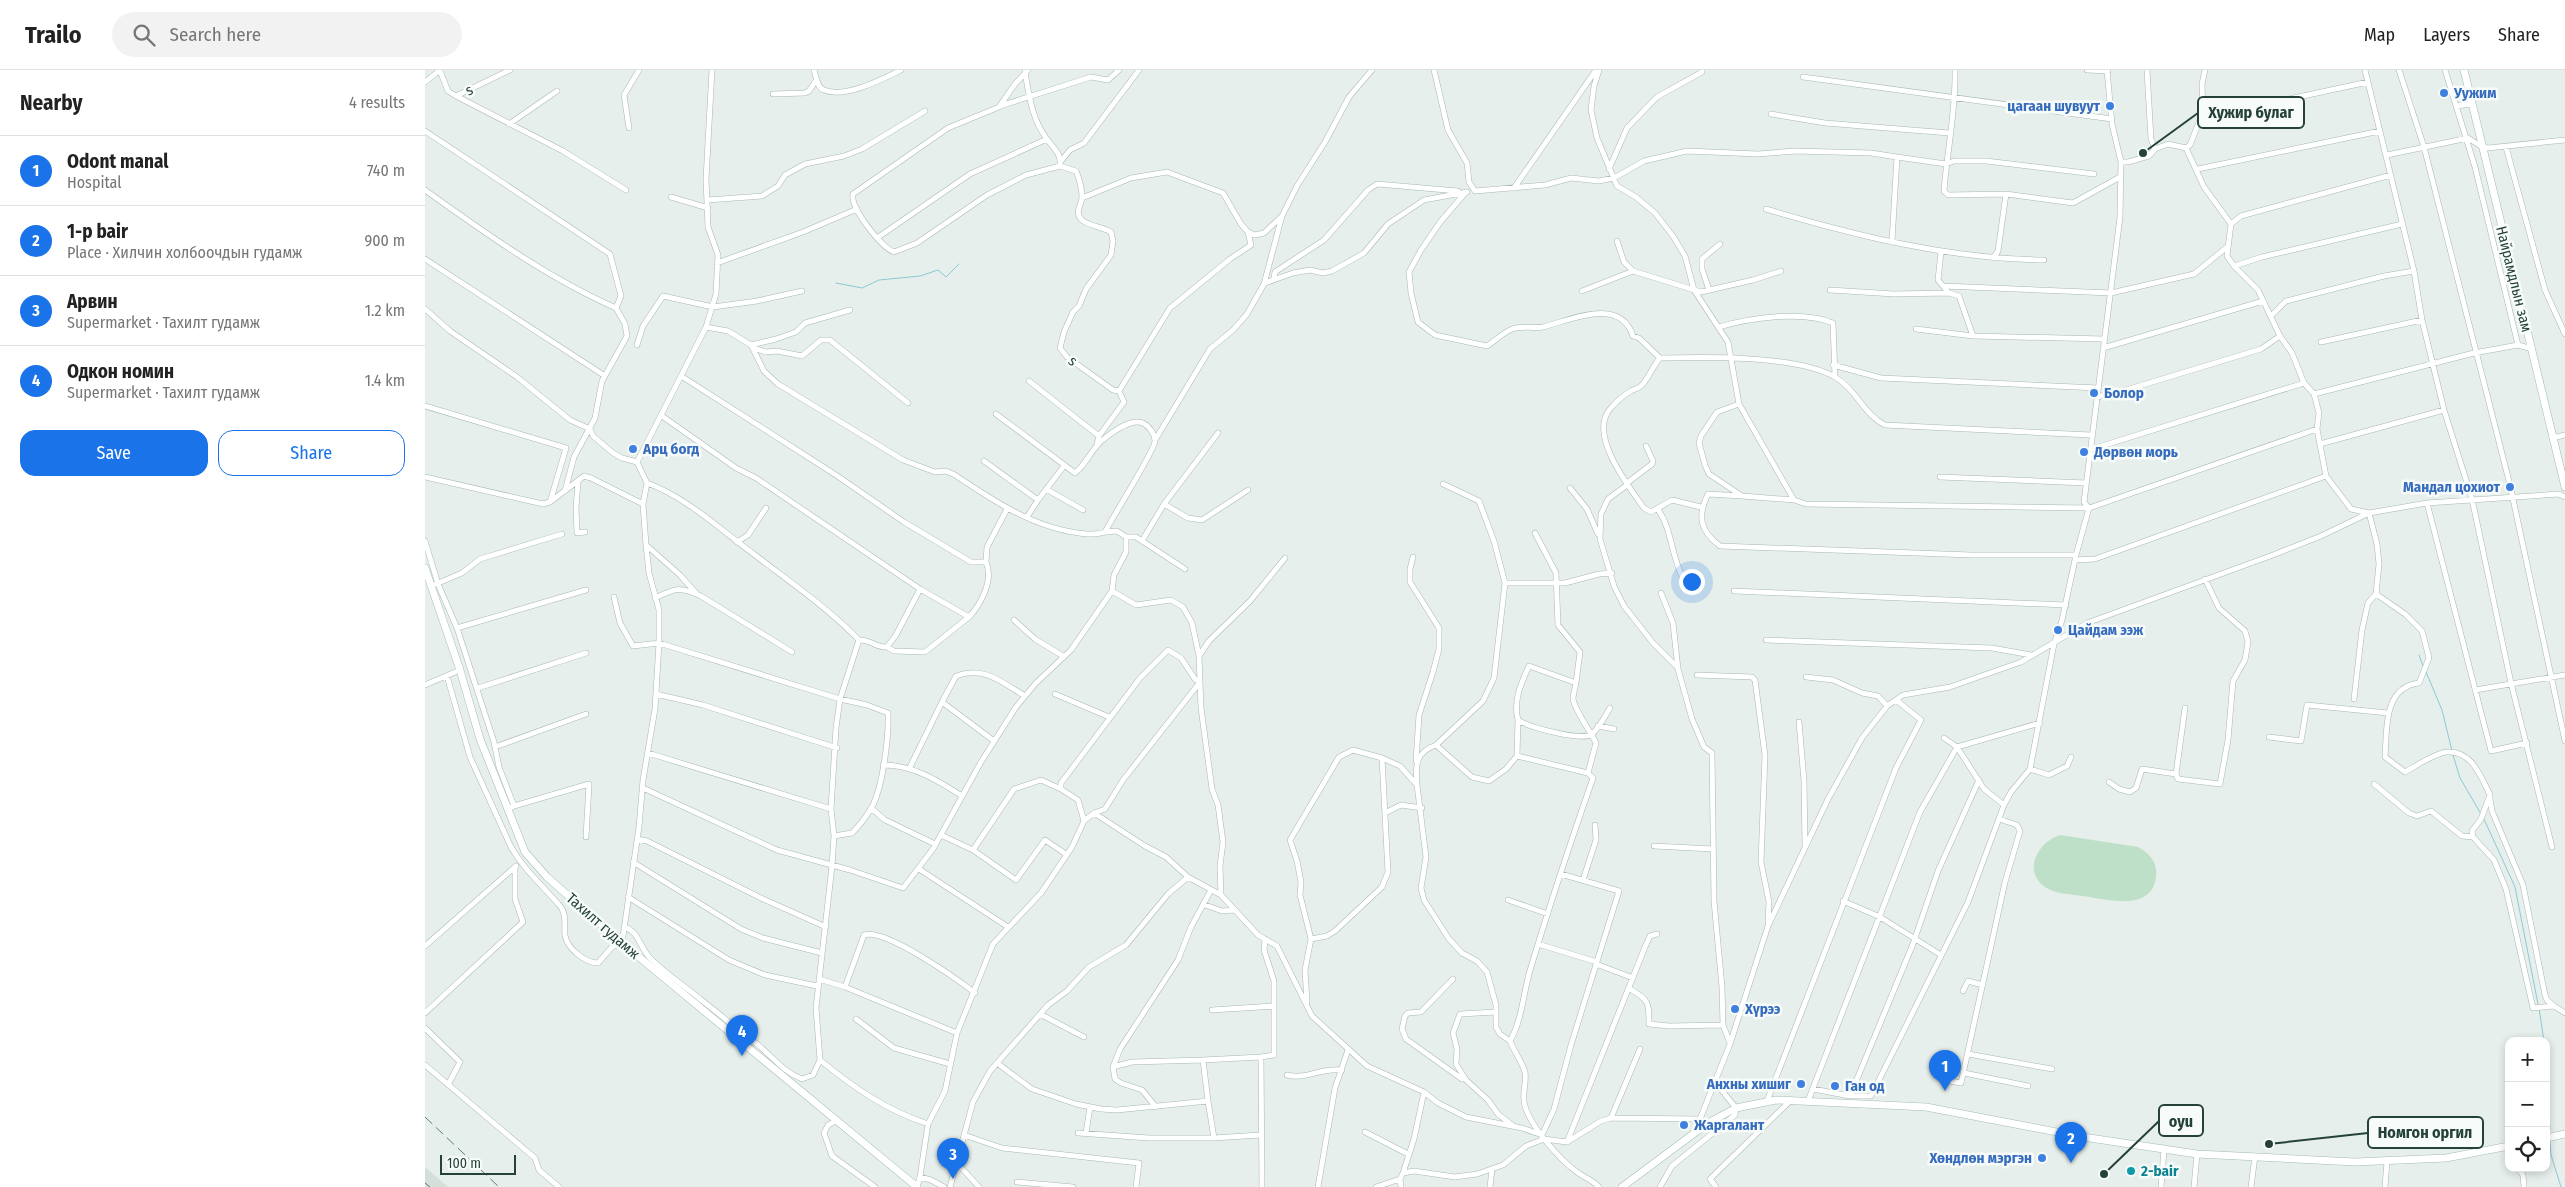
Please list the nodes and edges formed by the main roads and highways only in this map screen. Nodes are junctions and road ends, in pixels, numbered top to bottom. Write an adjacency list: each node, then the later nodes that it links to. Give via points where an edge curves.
1 (2464, 70): 2 (main road, Найрамдлын зам)
2 (2565, 487)
3 (425, 568): 7 (main road, Тахилт гудамж, via 435,585 480,740 511,808 525,852 547,877 622,944 784,1073 836,1121)
4 (2565, 1134): 5 (main road)
5 (2550, 1137)
6 (2505, 1148): 8 (main road, via 2447,1158 2355,1162 2197,1154 2083,1138 1926,1107 1767,1101 1736,1108 1708,1123)
7 (917, 1187)
8 (1622, 1187)

